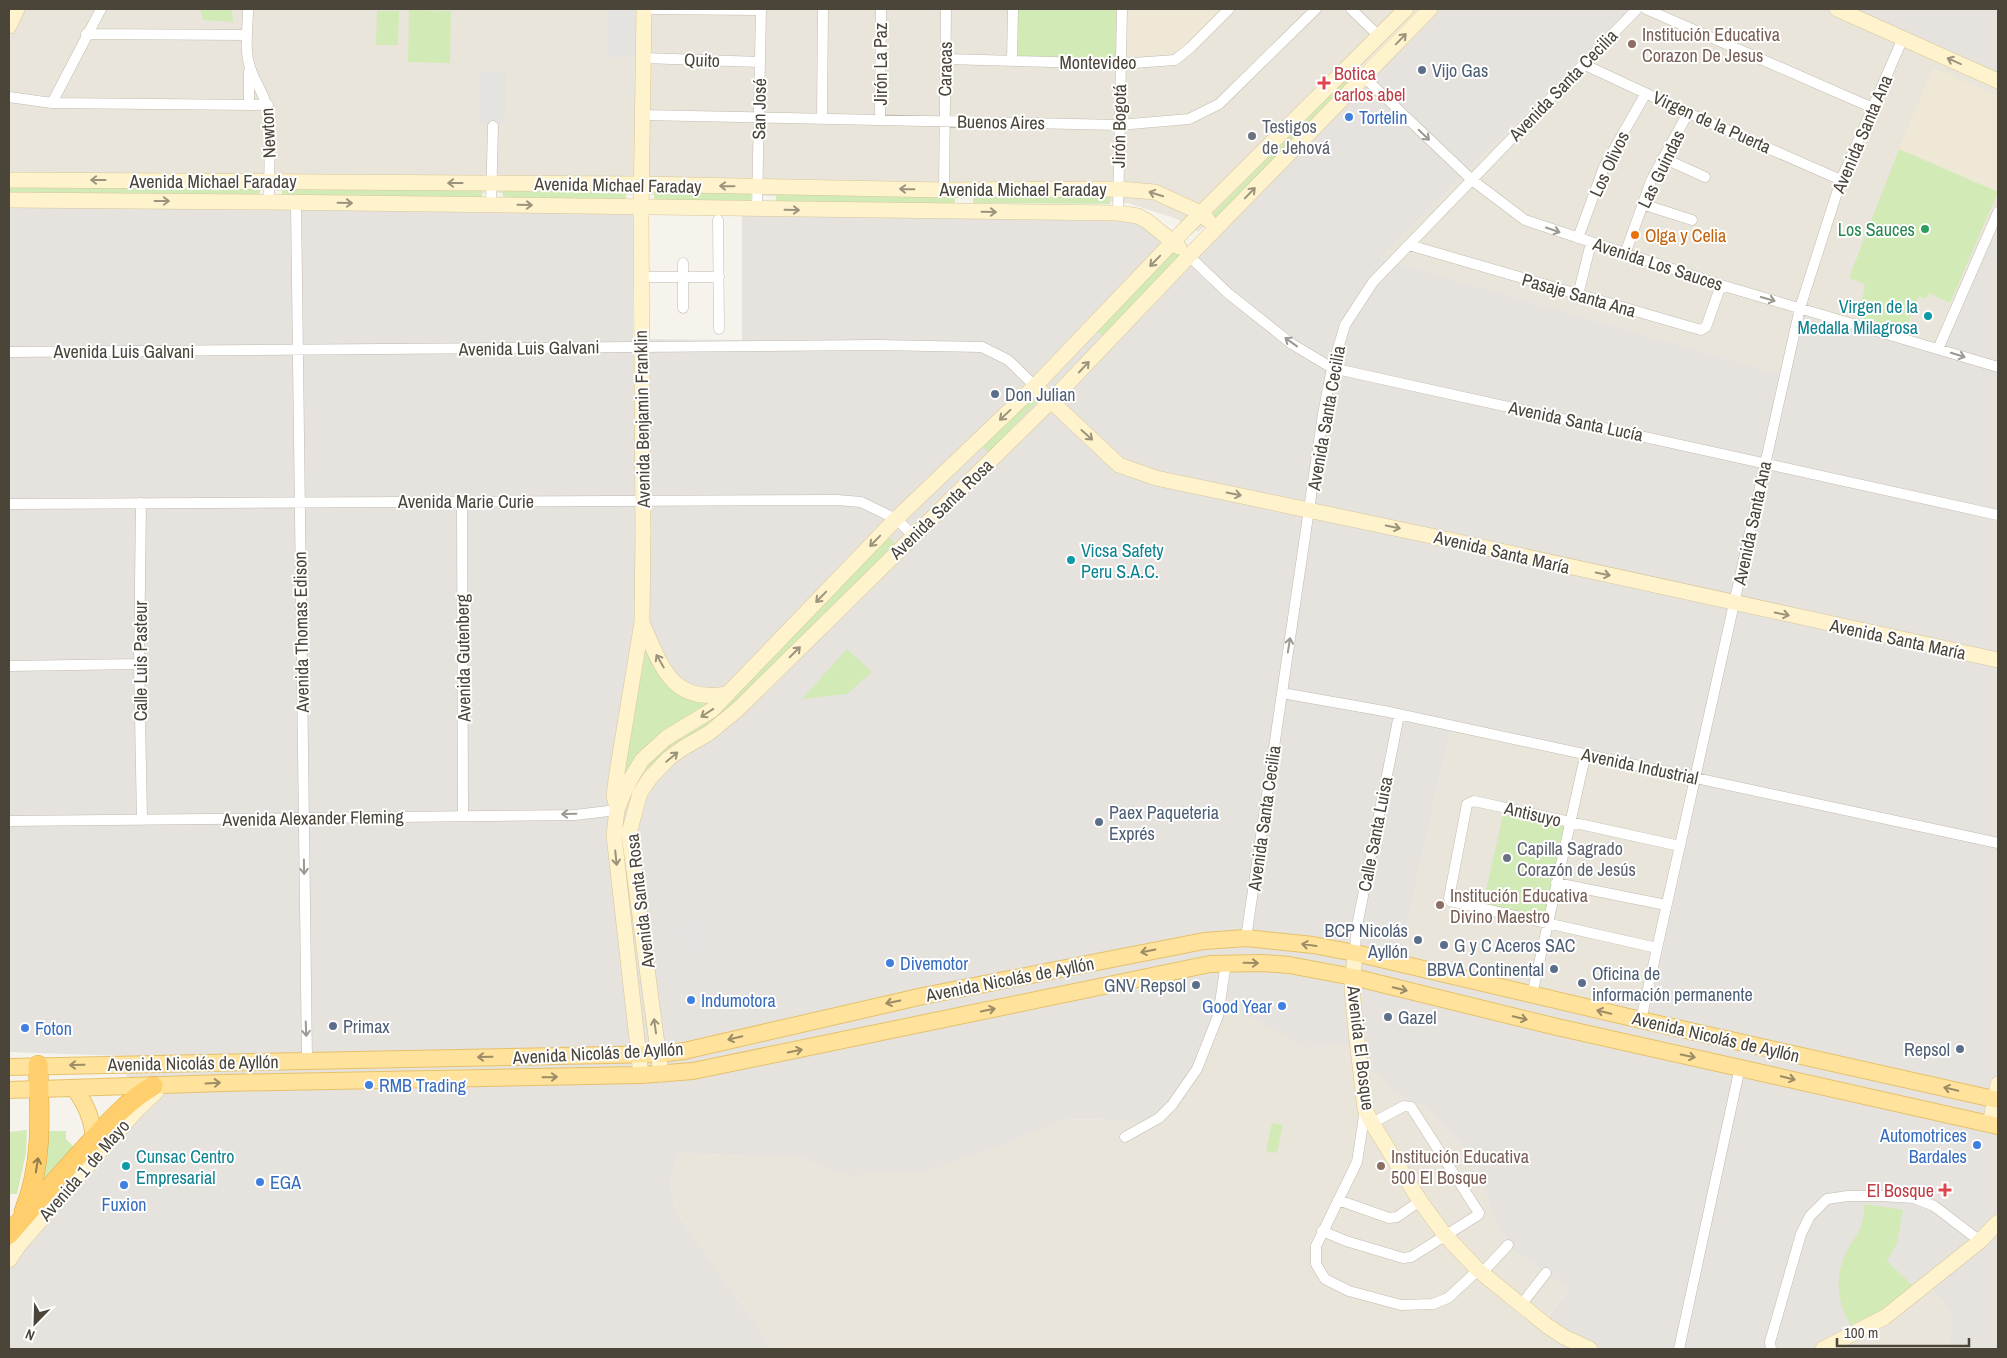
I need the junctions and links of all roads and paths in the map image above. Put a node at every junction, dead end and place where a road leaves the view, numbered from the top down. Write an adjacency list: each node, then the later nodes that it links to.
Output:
1 (17, 9): 20 (street)
2 (101, 9): 21 (street)
3 (248, 9): 22 (street, Newton)
4 (644, 9): 5 (street); 25 (street, Avenida Benjamin Franklin)
5 (705, 9): 6 (street)
6 (760, 9): 28 (street, San José)
7 (823, 9): 43 (street)
8 (881, 9): 44 (street, Jirón La Paz)
9 (946, 9): 26 (street, Caracas)
10 (1013, 9): 27 (street)
11 (1122, 9): 29 (street, Jirón Bogotá)
12 (1229, 9): 29 (street, Montevideo)
13 (1316, 9): 46 (street, Buenos Aires)
14 (1351, 9): 23 (street)
15 (1406, 9): 23 (street, Avenida Santa Rosa)
16 (1430, 9): 32 (street, Avenida Santa Rosa, one-way to 16)
17 (1637, 9): 30 (street, Avenida Santa Cecilia)
18 (1646, 9): 39 (street)
19 (1837, 9): 24 (street)
20 (9, 26)
21 (86, 34): 22 (street); 36 (street)
22 (248, 35): 31 (street, Newton)
23 (1379, 36): 69 (street, Avenida Santa Rosa)
24 (1903, 38): 33 (street, one-way to 24); 39 (street, Avenida Santa Ana)
25 (644, 58): 28 (street, Quito); 41 (street, Avenida Benjamin Franklin)
26 (946, 59): 27 (street, Montevideo); 45 (street, Caracas)
27 (1012, 61): 29 (street, Montevideo)
28 (760, 62): 42 (street, San José)
29 (1120, 64): 46 (street, Jirón Bogotá)
30 (1583, 64): 34 (street, Virgen de la Puerta); 51 (street, Avenida Santa Cecilia)
31 (250, 67): 37 (street); 38 (street, Newton)
32 (1364, 77): 51 (street, Avenida Los Sauces, one-way to 51); 73 (street, Avenida Santa Rosa, one-way to 32)
33 (1998, 81)
34 (1646, 93): 40 (street, Virgen de la Puerta); 74 (street, Los Olivos)
35 (9, 97): 36 (street)
36 (52, 103): 37 (street)
37 (249, 105): 38 (street)
38 (268, 105): 53 (street, Newton)
39 (1872, 108): 52 (street, Avenida Santa Ana)
40 (1688, 113): 48 (street, Las Guindas); 52 (street, Virgen de la Puerta)
41 (642, 115): 42 (street, Buenos Aires); 55 (street, Avenida Benjamin Franklin)
42 (759, 116): 43 (street, Buenos Aires); 56 (street, San José)
43 (822, 118): 44 (street, Buenos Aires)
44 (880, 119): 45 (street, Buenos Aires)
45 (945, 120): 46 (street, Buenos Aires); 58 (street, Caracas)
46 (1120, 124): 57 (street, Jirón Bogotá)
47 (493, 126): 54 (street)
48 (1664, 158): 49 (street); 63 (street, Las Guindas)
49 (1705, 177)
50 (9, 180): 53 (street, Avenida Michael Faraday, one-way to 50)
51 (1472, 180): 74 (street, Avenida Los Sauces, one-way to 74); 77 (street, Avenida Santa Cecilia)
52 (1841, 180): 87 (street, Avenida Santa Ana)
53 (269, 182): 54 (street, Avenida Michael Faraday, one-way to 53); 61 (street, Newton)
54 (492, 184): 55 (street, Avenida Michael Faraday); 64 (street)
55 (641, 184): 56 (street, Avenida Michael Faraday, one-way to 55); 65 (street, Avenida Benjamin Franklin)
56 (757, 187): 58 (street, Avenida Michael Faraday, one-way to 56); 66 (street, San José)
57 (1119, 189): 59 (street, Avenida Michael Faraday); 68 (street, Jirón Bogotá); 69 (street, Avenida Michael Faraday, one-way to 57)
58 (944, 190): 59 (street, Avenida Michael Faraday)
59 (966, 190): 67 (street)
60 (9, 200): 61 (street, Avenida Michael Faraday, one-way to 61)
61 (269, 202): 62 (street, Avenida Michael Faraday)
62 (296, 202): 64 (street, Avenida Michael Faraday, one-way to 64); 91 (street, Avenida Thomas Edison)
63 (1642, 204): 72 (street); 78 (street, Las Guindas)
64 (491, 205): 65 (street, Avenida Michael Faraday, one-way to 65)
65 (641, 206): 66 (street, Avenida Michael Faraday); 83 (street, Avenida Benjamin Franklin)
66 (757, 209): 67 (street, Avenida Michael Faraday, one-way to 67)
67 (965, 212): 68 (street, Avenida Michael Faraday, one-way to 68)
68 (1118, 213): 75 (street, Avenida Michael Faraday)
69 (1201, 213): 73 (street, Avenida Michael Faraday); 75 (street, Avenida Santa Rosa)
70 (1997, 218): 90 (street)
71 (718, 220): 82 (street)
72 (1692, 220)
73 (1216, 228): 79 (street, Avenida Santa Rosa)
74 (1578, 238): 76 (street, Avenida Los Sauces)
75 (1172, 242): 79 (street, Avenida Michael Faraday); 95 (street, Avenida Santa Rosa, one-way to 95)
76 (1591, 243): 78 (street, Avenida Los Sauces); 85 (street)
77 (1409, 245): 85 (street, Pasaje Santa Ana); 94 (street, Avenida Santa Cecilia)
78 (1625, 254): 84 (street, Avenida Los Sauces)
79 (1189, 256): 94 (street, Avenida Santa Lucía, one-way to 79); 96 (street, Avenida Santa Rosa, one-way to 79)
80 (683, 263): 81 (street)
81 (683, 277): 82 (street); 83 (street); 86 (street)
82 (719, 277): 88 (street)
83 (641, 278): 89 (street, Avenida Benjamin Franklin)
84 (1721, 286): 85 (street, Pasaje Santa Ana); 87 (street, Avenida Los Sauces, one-way to 87)
85 (1578, 295)
86 (683, 308)
87 (1800, 308): 90 (street, Avenida Los Sauces); 97 (street, Avenida Santa Ana)
88 (719, 329)
89 (641, 347): 91 (street, Avenida Luis Galvani); 95 (street, Avenida Luis Galvani); 98 (street, Avenida Benjamin Franklin)
90 (1938, 349): 93 (street, Avenida Los Sauces, one-way to 93)
91 (298, 350): 92 (street, Avenida Luis Galvani); 100 (street, Avenida Thomas Edison)
92 (9, 352)
93 (1998, 367)
94 (1332, 368): 97 (street, Avenida Santa Lucía); 103 (street, Avenida Santa Cecilia)
95 (1035, 386): 96 (street, Avenida Santa María); 105 (street, Avenida Santa Rosa, one-way to 105)
96 (1050, 402): 103 (street, Avenida Santa María, one-way to 103); 106 (street, Avenida Santa Rosa)
97 (1764, 464): 104 (street, Avenida Santa Lucía); 107 (street, Avenida Santa Ana)
98 (643, 500): 99 (street, Avenida Marie Curie); 105 (street, Avenida Marie Curie); 108 (street, Avenida Benjamin Franklin)
99 (462, 501): 100 (street, Avenida Marie Curie); 119 (street, Avenida Gutenberg)
100 (300, 502): 101 (street, Avenida Marie Curie); 120 (street, Avenida Thomas Edison)
101 (141, 503): 102 (street, Avenida Marie Curie); 110 (street, Calle Luis Pasteur)
102 (9, 504)
103 (1310, 510): 107 (street, Avenida Santa María, one-way to 107); 112 (street, Avenida Santa Cecilia, one-way to 103)
104 (1998, 515)
105 (896, 519): 106 (street, Avenida Marie Curie); 113 (street, Avenida Santa Rosa, one-way to 113)
106 (913, 535): 118 (street, Avenida Santa Rosa, one-way to 106)
107 (1735, 603): 109 (street, Avenida Santa María, one-way to 109); 116 (street, Avenida Santa Ana)
108 (642, 622): 113 (street, one-way to 108); 117 (street, Avenida Benjamin Franklin)
109 (1998, 660)
110 (139, 664): 111 (street); 121 (street, Calle Luis Pasteur)
111 (9, 666)
112 (1282, 693): 114 (street, Avenida Industrial); 129 (street, Avenida Santa Cecilia)
113 (728, 694): 117 (street, Avenida Santa Rosa, one-way to 117)
114 (1399, 715): 115 (street, Avenida Industrial); 131 (street, Calle Santa Luisa)
115 (1586, 755): 116 (street, Avenida Industrial); 123 (street)
116 (1695, 777): 124 (street, Avenida Industrial); 125 (street, Avenida Santa Ana)
117 (617, 810): 118 (street); 119 (street, Avenida Alexander Fleming, one-way to 119); 137 (street, Avenida Santa Rosa, one-way to 137)
118 (634, 815): 136 (street, Avenida Santa Rosa, one-way to 118)
119 (463, 816): 120 (street, Avenida Alexander Fleming)
120 (303, 818): 121 (street, Avenida Alexander Fleming); 138 (street, Avenida Thomas Edison, one-way to 138)
121 (142, 820): 122 (street, Avenida Alexander Fleming)
122 (9, 821)
123 (1570, 823): 125 (street, Antisuyo); 126 (street); 128 (street, Antisuyo)
124 (1998, 843)
125 (1680, 846): 127 (street, Avenida Santa Ana)
126 (1556, 883): 127 (street); 128 (street)
127 (1666, 905): 130 (street, Avenida Santa Ana)
128 (1548, 923): 130 (street); 134 (street)
129 (1246, 938): 131 (main road, Avenida Nicolás de Ayllón, one-way to 129); 136 (main road, Avenida Nicolás de Ayllón, one-way to 136)
130 (1657, 948): 135 (street, Avenida Santa Ana)
131 (1354, 953): 133 (street, Avenida El Bosque); 134 (main road, Avenida Nicolás de Ayllón)
132 (1226, 963): 133 (main road, Avenida Nicolás de Ayllón, one-way to 133); 142 (main road, Avenida Nicolás de Ayllón, one-way to 132); 153 (street)
133 (1353, 977): 141 (main road, Avenida Nicolás de Ayllón, one-way to 141); 149 (street, Avenida El Bosque)
134 (1532, 995): 135 (main road, Avenida Nicolás de Ayllón, one-way to 134)
135 (1641, 1020): 148 (main road, Avenida Nicolás de Ayllón, one-way to 135)
136 (659, 1054): 137 (main road, Avenida Nicolás de Ayllón); 142 (street, Avenida Santa Rosa)
137 (638, 1055): 138 (main road, Avenida Nicolás de Ayllón, one-way to 138); 143 (street, Avenida Santa Rosa)
138 (307, 1061): 139 (main road, Avenida Nicolás de Ayllón, one-way to 139)
139 (38, 1065): 140 (main road, Avenida Nicolás de Ayllón); 146 (highway)
140 (9, 1067)
141 (1740, 1067): 151 (main road, Avenida Nicolás de Ayllón, one-way to 151); 168 (street)
142 (661, 1074): 143 (main road, Avenida Nicolás de Ayllón)
143 (641, 1075): 144 (main road, Avenida Nicolás de Ayllón, one-way to 143)
144 (158, 1086): 145 (main road, Avenida Nicolás de Ayllón); 152 (highway); 154 (street, Avenida 1 de Mayo)
145 (74, 1088): 146 (main road, Avenida Nicolás de Ayllón); 152 (main road)
146 (39, 1089): 147 (main road, Avenida Nicolás de Ayllón); 158 (highway, one-way to 146)
147 (9, 1090)
148 (1997, 1094): 151 (street)
149 (1365, 1109): 150 (street, Avenida El Bosque); 155 (street)
150 (1372, 1122): 156 (street, Avenida El Bosque); 160 (street)
151 (1994, 1125)
152 (95, 1137): 154 (main road); 158 (highway)
153 (1125, 1137)
154 (95, 1157): 163 (street, Avenida 1 de Mayo)
155 (1338, 1200): 156 (street); 159 (street)
156 (1420, 1202): 160 (street, Avenida El Bosque)
157 (1998, 1222): 161 (street)
158 (12, 1231)
159 (1322, 1231): 160 (street); 164 (street)
160 (1445, 1235): 164 (street, Avenida El Bosque)
161 (1980, 1242): 169 (street); 170 (street)
162 (1508, 1245): 164 (street)
163 (9, 1260)
164 (1480, 1271): 166 (street, Avenida El Bosque)
165 (1546, 1274): 166 (street)
166 (1521, 1305): 167 (street, Avenida El Bosque)
167 (1590, 1349)
168 (1679, 1349)
169 (1771, 1349)
170 (1823, 1349)

